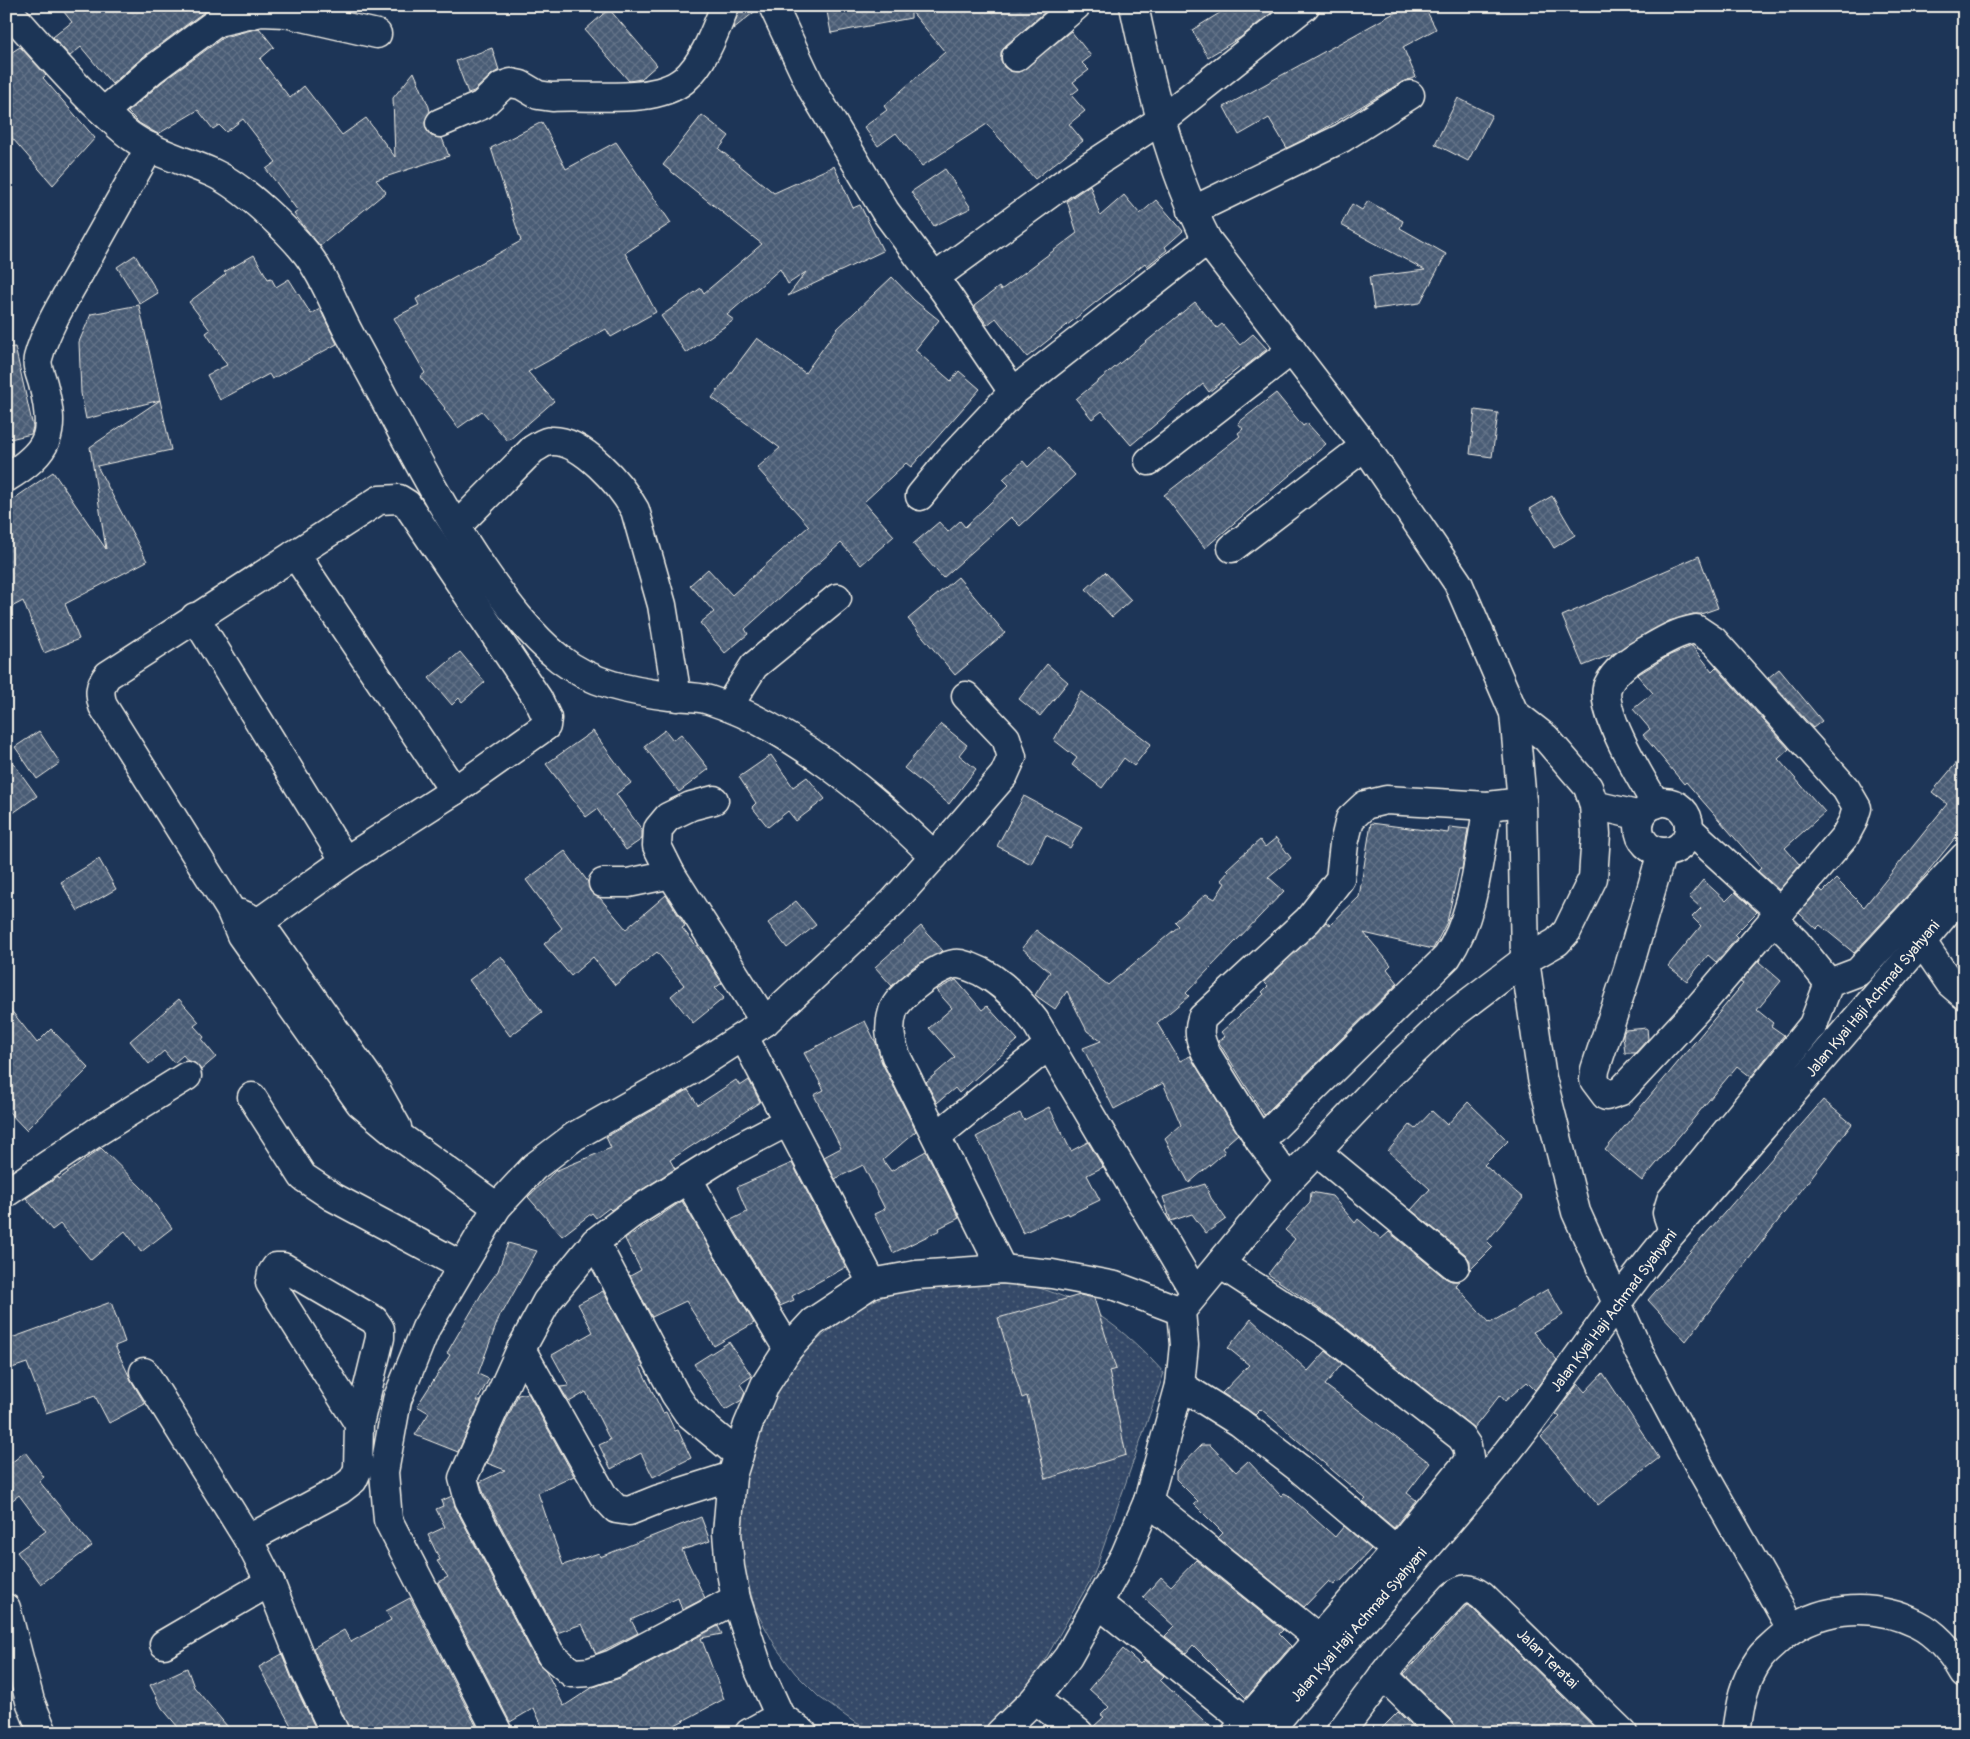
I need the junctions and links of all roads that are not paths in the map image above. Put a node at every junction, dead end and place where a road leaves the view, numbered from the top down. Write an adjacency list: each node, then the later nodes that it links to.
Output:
1 (725, 6): 12 (street)
2 (772, 6): 16 (street)
3 (1076, 6): 8 (street)
4 (1134, 6): 11 (street)
5 (1305, 6): 11 (street)
6 (6, 8): 10 (street)
7 (377, 34): 10 (street)
8 (1016, 57)
9 (1410, 95): 14 (street)
10 (104, 112): 13 (street)
11 (1161, 120): 14 (street); 16 (street)
12 (440, 123)
13 (150, 148): 21 (street); 23 (street)
14 (1192, 211): 15 (street)
15 (1207, 240): 17 (street); 18 (street)
16 (934, 278): 18 (street)
17 (1292, 350): 19 (street); 20 (street)
18 (1013, 392): 22 (street)
19 (1365, 446): 24 (street); 31 (street)
20 (1149, 461)
21 (6, 478)
22 (920, 496)
23 (456, 528): 28 (street); 28 (street)
24 (1232, 548)
25 (295, 554): 27 (street); 32 (street); 32 (street)
26 (837, 598): 30 (street)
27 (195, 617): 42 (street); 47 (street)
28 (677, 696): 30 (street)
29 (966, 696): 40 (street)
30 (728, 707): 40 (street)
31 (1514, 713): 34 (street); 36 (street)
32 (454, 791): 42 (street)
33 (714, 800): 43 (street)
34 (1522, 802): 35 (street); 49 (street)
35 (1488, 806): 62 (street); 62 (street)
36 (1594, 806): 37 (street); 49 (street)
37 (1648, 810): 38 (street); 39 (street); 46 (street)
38 (1689, 829): 39 (street); 46 (street)
39 (1662, 852): 46 (street)
40 (934, 856): 55 (street)
41 (1964, 857): 50 (street)
42 (345, 861): 47 (street)
43 (671, 874): 44 (street); 55 (street)
44 (603, 883)
45 (1964, 891): 48 (street, Jalan Kyai Haji Achmad Syahyani)
46 (1776, 915): 52 (street)
47 (250, 928): 67 (street)
48 (1922, 942): 51 (street); 53 (street, Jalan Kyai Haji Achmad Syahyani)
49 (1525, 960): 63 (street); 76 (street)
50 (1858, 972): 52 (street); 53 (street)
51 (1959, 982)
52 (1829, 983): 54 (street)
53 (1885, 984): 56 (street, Jalan Kyai Haji Achmad Syahyani)
54 (1813, 1026): 56 (street); 68 (street)
55 (755, 1030): 60 (street); 67 (street)
56 (1842, 1036): 68 (street, Jalan Kyai Haji Achmad Syahyani)
57 (1049, 1045): 61 (street); 61 (street); 75 (street)
58 (187, 1076): 66 (street)
59 (252, 1097): 71 (street)
60 (787, 1122): 64 (street); 74 (street)
61 (937, 1136): 73 (street)
62 (1260, 1141): 65 (street)
63 (1317, 1152): 65 (street); 72 (street)
64 (688, 1178): 69 (street); 78 (street)
65 (1289, 1180): 70 (street)
66 (6, 1193)
67 (497, 1207): 71 (street)
68 (1674, 1231): 76 (street, Jalan Kyai Haji Achmad Syahyani)
69 (595, 1242): 77 (street); 84 (street)
70 (1220, 1264): 75 (street); 87 (street)
71 (462, 1266): 82 (street)
72 (1455, 1266)
73 (1002, 1269): 74 (street); 75 (street)
74 (872, 1283): 78 (street)
75 (1188, 1302): 80 (street)
76 (1618, 1302): 92 (street); 99 (street, Jalan Kyai Haji Achmad Syahyani)
77 (521, 1349): 84 (street); 89 (street)
78 (788, 1349): 84 (street)
79 (144, 1372): 86 (street)
80 (1180, 1385): 85 (street); 87 (street)
81 (369, 1387): 82 (street); 83 (street); 83 (street)
82 (397, 1400): 102 (street)
83 (359, 1424): 86 (street)
84 (735, 1465): 89 (street)
85 (1148, 1501): 90 (street); 93 (street)
86 (248, 1539): 88 (street)
87 (1396, 1550): 93 (street)
88 (270, 1582): 94 (street); 101 (street)
89 (736, 1600): 98 (street)
90 (1099, 1604): 97 (street); 99 (street)
91 (6, 1608): 100 (street)
92 (1791, 1628): 95 (street); 110 (street)
93 (1318, 1638): 99 (street)
94 (164, 1644)
95 (1964, 1673)
96 (1383, 1675): 107 (street); 108 (street); 109 (street, Jalan Teratai)
97 (1036, 1699): 105 (street); 106 (street)
98 (780, 1716): 103 (street); 104 (street)
99 (1250, 1729)
100 (43, 1733)
101 (335, 1733)
102 (498, 1733)
103 (749, 1733)
104 (803, 1733)
105 (1000, 1733)
106 (1079, 1733)
107 (1340, 1733)
108 (1442, 1733)
109 (1624, 1733)
110 (1736, 1733)

